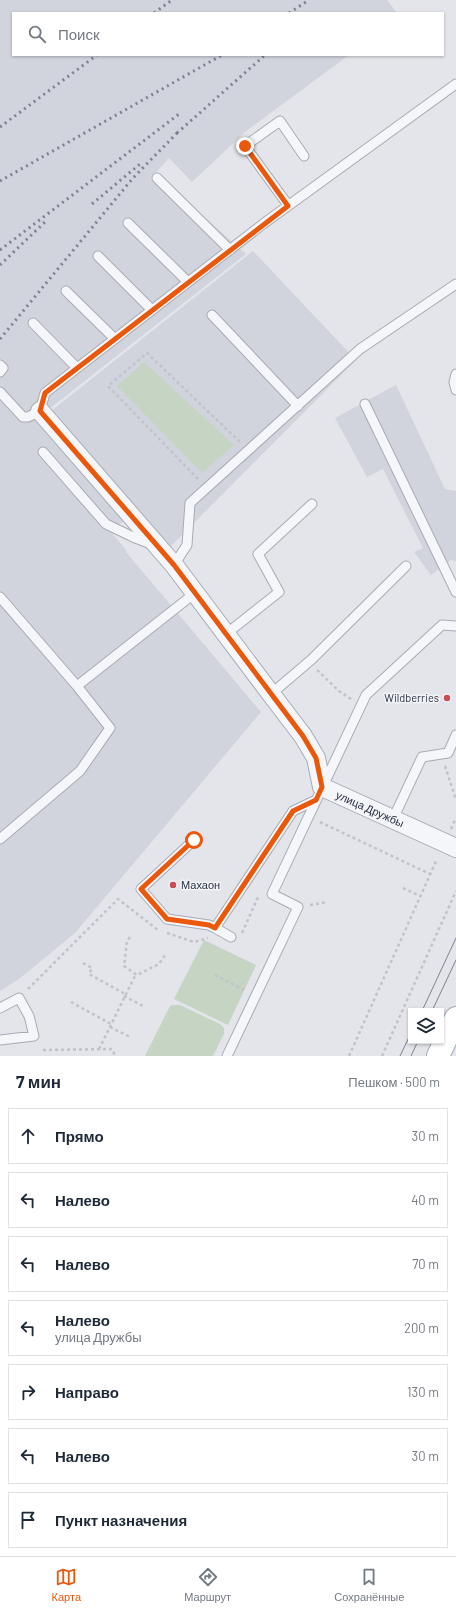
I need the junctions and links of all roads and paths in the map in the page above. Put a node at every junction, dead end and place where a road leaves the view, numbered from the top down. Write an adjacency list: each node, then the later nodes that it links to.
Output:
1 (456, 84): 4 (lane)
2 (304, 156): 4 (lane)
3 (157, 178): 6 (lane)
4 (288, 206): 6 (lane)
5 (128, 223): 8 (lane)
6 (230, 250): 8 (lane)
7 (98, 256): 11 (lane)
8 (188, 282): 11 (lane)
9 (456, 284): 22 (lane)
10 (66, 291): 14 (lane)
11 (152, 310): 14 (lane)
12 (212, 315): 22 (lane)
13 (33, 323): 16 (lane)
14 (115, 339): 16 (lane)
15 (0, 365): 17 (lane)
16 (77, 368): 23 (lane)
17 (0, 372)
18 (456, 374): 19 (lane)
19 (456, 390)
20 (0, 392): 23 (lane)
21 (365, 404): 31 (lane)
22 (298, 406): 24 (lane)
23 (40, 411): 28 (street, улица Дружбы)
24 (249, 450): 26 (lane); 26 (path)
25 (43, 452): 28 (lane)
26 (207, 488): 29 (lane)
27 (312, 504): 35 (lane)
28 (158, 546): 29 (street, улица Дружбы)
29 (174, 565): 32 (street, улица Дружбы)
30 (406, 566): 36 (lane)
31 (456, 592)
32 (195, 593): 35 (street, улица Дружбы); 37 (lane)
33 (0, 597): 37 (lane)
34 (456, 626): 39 (lane)
35 (226, 634): 38 (street, улица Дружбы)
36 (309, 661): 38 (lane); 39 (path)
37 (77, 686): 47 (lane)
38 (271, 694): 42 (street, улица Дружбы)
39 (362, 706): 42 (lane)
40 (456, 735): 41 (lane)
41 (441, 754): 43 (path); 45 (lane)
42 (319, 794): 44 (lane); 45 (street, улица Дружбы); 56 (lane)
43 (456, 800)
44 (309, 816): 50 (path); 55 (lane)
45 (393, 819): 49 (street, улица Дружбы)
46 (456, 820): 49 (path)
47 (0, 839)
48 (194, 840): 56 (lane)
49 (450, 845): 50 (path)
50 (430, 874): 53 (path)
51 (403, 888): 53 (path)
52 (456, 891): 81 (path)
53 (420, 896): 80 (path)
54 (326, 902): 55 (path)
55 (298, 907): 67 (lane)
56 (215, 928): 61 (lane)
57 (159, 930): 68 (path)
58 (166, 933): 60 (path)
59 (130, 937): 64 (path)
60 (212, 937)
61 (231, 937)
62 (165, 956): 64 (path)
63 (83, 963): 66 (path)
64 (136, 974): 66 (path)
65 (215, 976): 67 (path)
66 (124, 995): 70 (path); 73 (path)
67 (256, 995): 79 (lane)
68 (19, 998): 71 (lane); 75 (lane)
69 (71, 1002): 73 (path)
70 (145, 1007)
71 (0, 1008)
72 (456, 1018): 82 (main road)
73 (110, 1026): 74 (path); 76 (path)
74 (130, 1037)
75 (0, 1040)
76 (99, 1049): 77 (path); 78 (path)
77 (43, 1050)
78 (115, 1056)
79 (227, 1056)
80 (349, 1056)
81 (382, 1056)
82 (438, 1056)

